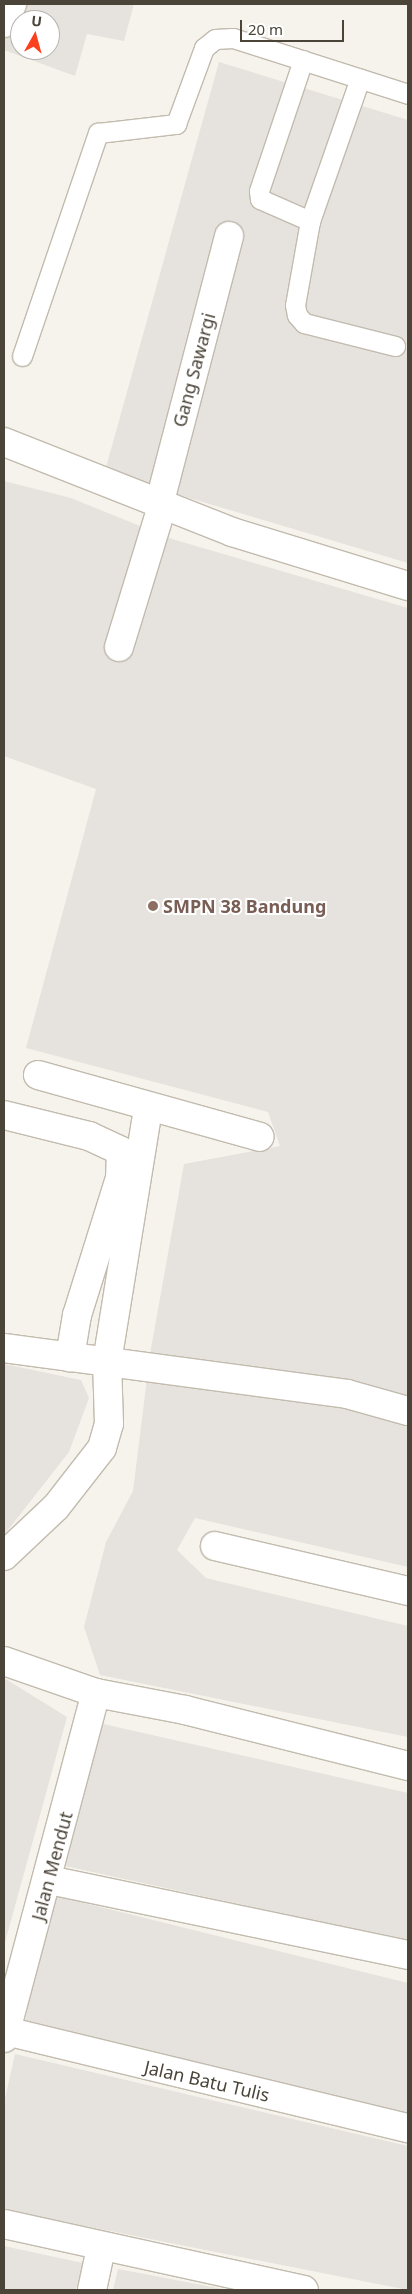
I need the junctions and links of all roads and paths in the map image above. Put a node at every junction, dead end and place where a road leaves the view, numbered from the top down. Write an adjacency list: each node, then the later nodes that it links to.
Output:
1 (12, 4): 2 (street)
2 (4, 23)
3 (303, 60): 4 (lane); 6 (lane); 9 (lane)
4 (360, 78): 5 (lane); 6 (lane)
5 (408, 94)
6 (310, 221): 8 (lane)
7 (228, 236): 11 (street, Gang Sawargi)
8 (395, 346)
9 (22, 356)
10 (4, 442): 11 (street)
11 (161, 505): 12 (street); 13 (street, Gang Sawargi)
12 (408, 586)
13 (119, 647)
14 (38, 1075): 15 (street)
15 (148, 1110): 17 (street); 20 (street)
16 (4, 1115): 19 (street)
17 (260, 1137)
18 (4, 1348): 19 (street)
19 (70, 1357): 20 (street)
20 (107, 1362): 21 (street); 23 (street)
21 (408, 1411)
22 (215, 1546): 24 (street)
23 (4, 1556)
24 (408, 1591)
25 (4, 1661): 26 (street)
26 (96, 1693): 27 (street); 28 (street, Jalan Mendut)
27 (408, 1766)
28 (49, 1880): 29 (street); 30 (street, Jalan Mendut)
29 (408, 1955)
30 (5, 2035): 31 (street, Jalan Batu Tulis)
31 (408, 2128)
32 (4, 2224): 33 (street)
33 (101, 2248): 34 (street); 35 (street)
34 (92, 2290)
35 (304, 2290)

